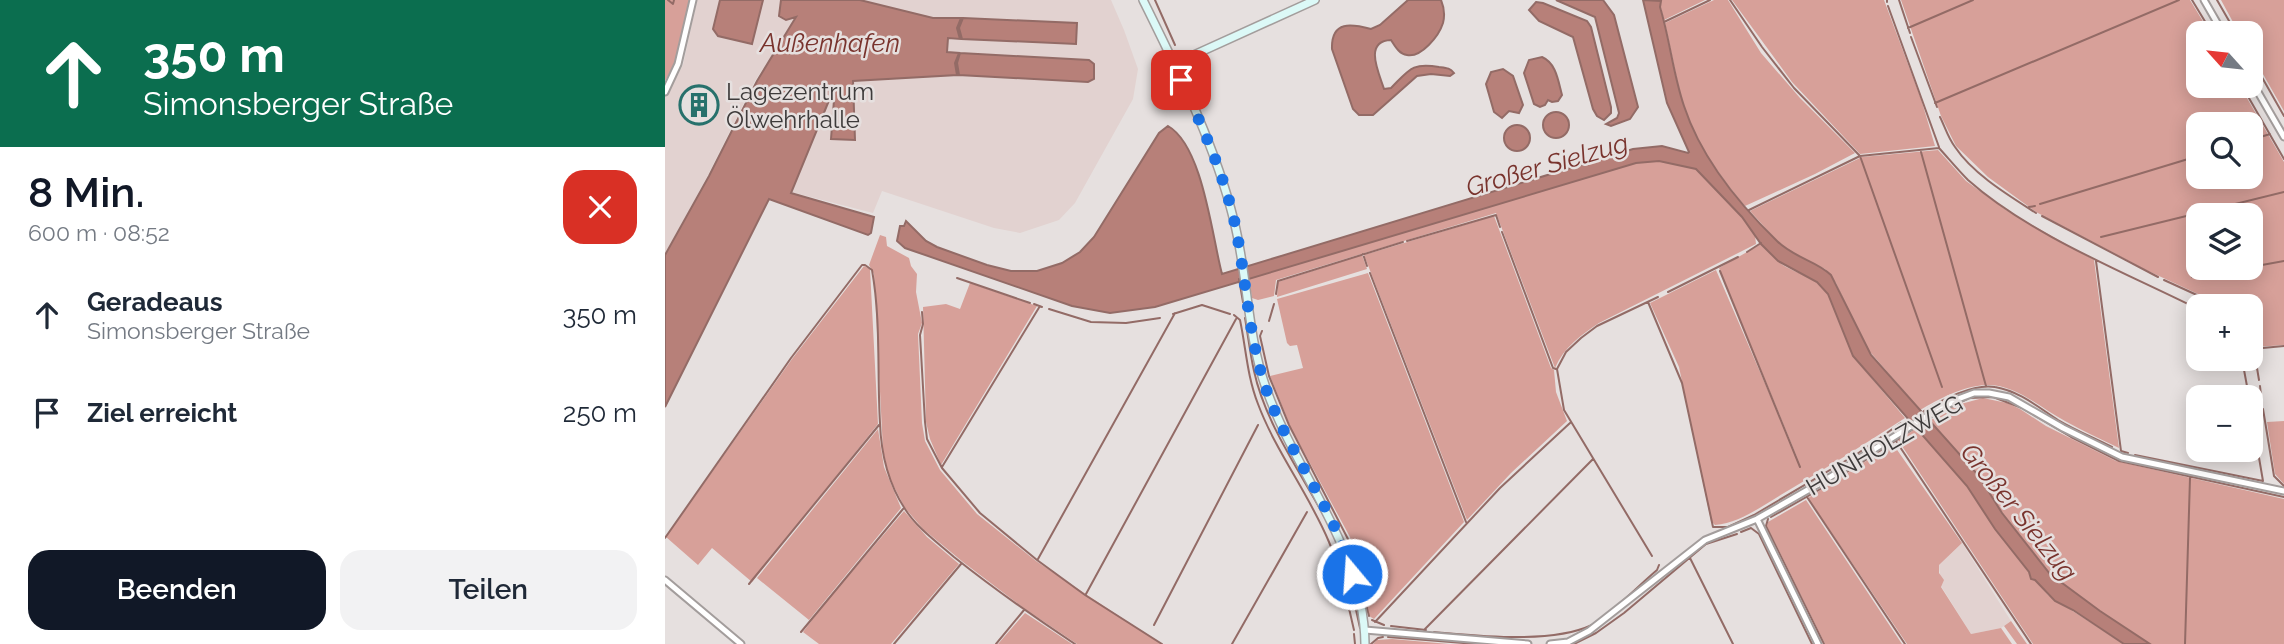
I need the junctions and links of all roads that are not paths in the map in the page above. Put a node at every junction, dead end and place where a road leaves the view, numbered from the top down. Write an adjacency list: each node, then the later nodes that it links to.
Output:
1 (693, 0): 7 (street)
2 (1143, 0): 6 (street)
3 (1315, 0): 6 (street)
4 (2204, 0): 5 (street)
5 (2216, 21)
6 (1174, 64): 13 (street)
7 (665, 92)
8 (2261, 98): 9 (street)
9 (2284, 137)
10 (2284, 491): 11 (street, HUNHOLZWEG)
11 (1757, 519): 17 (street, HUNHOLZWEG); 18 (street)
12 (665, 580): 14 (street)
13 (1365, 630): 15 (street); 16 (street)
14 (741, 644)
15 (1365, 644)
16 (1528, 644)
17 (1550, 644)
18 (1818, 644)

